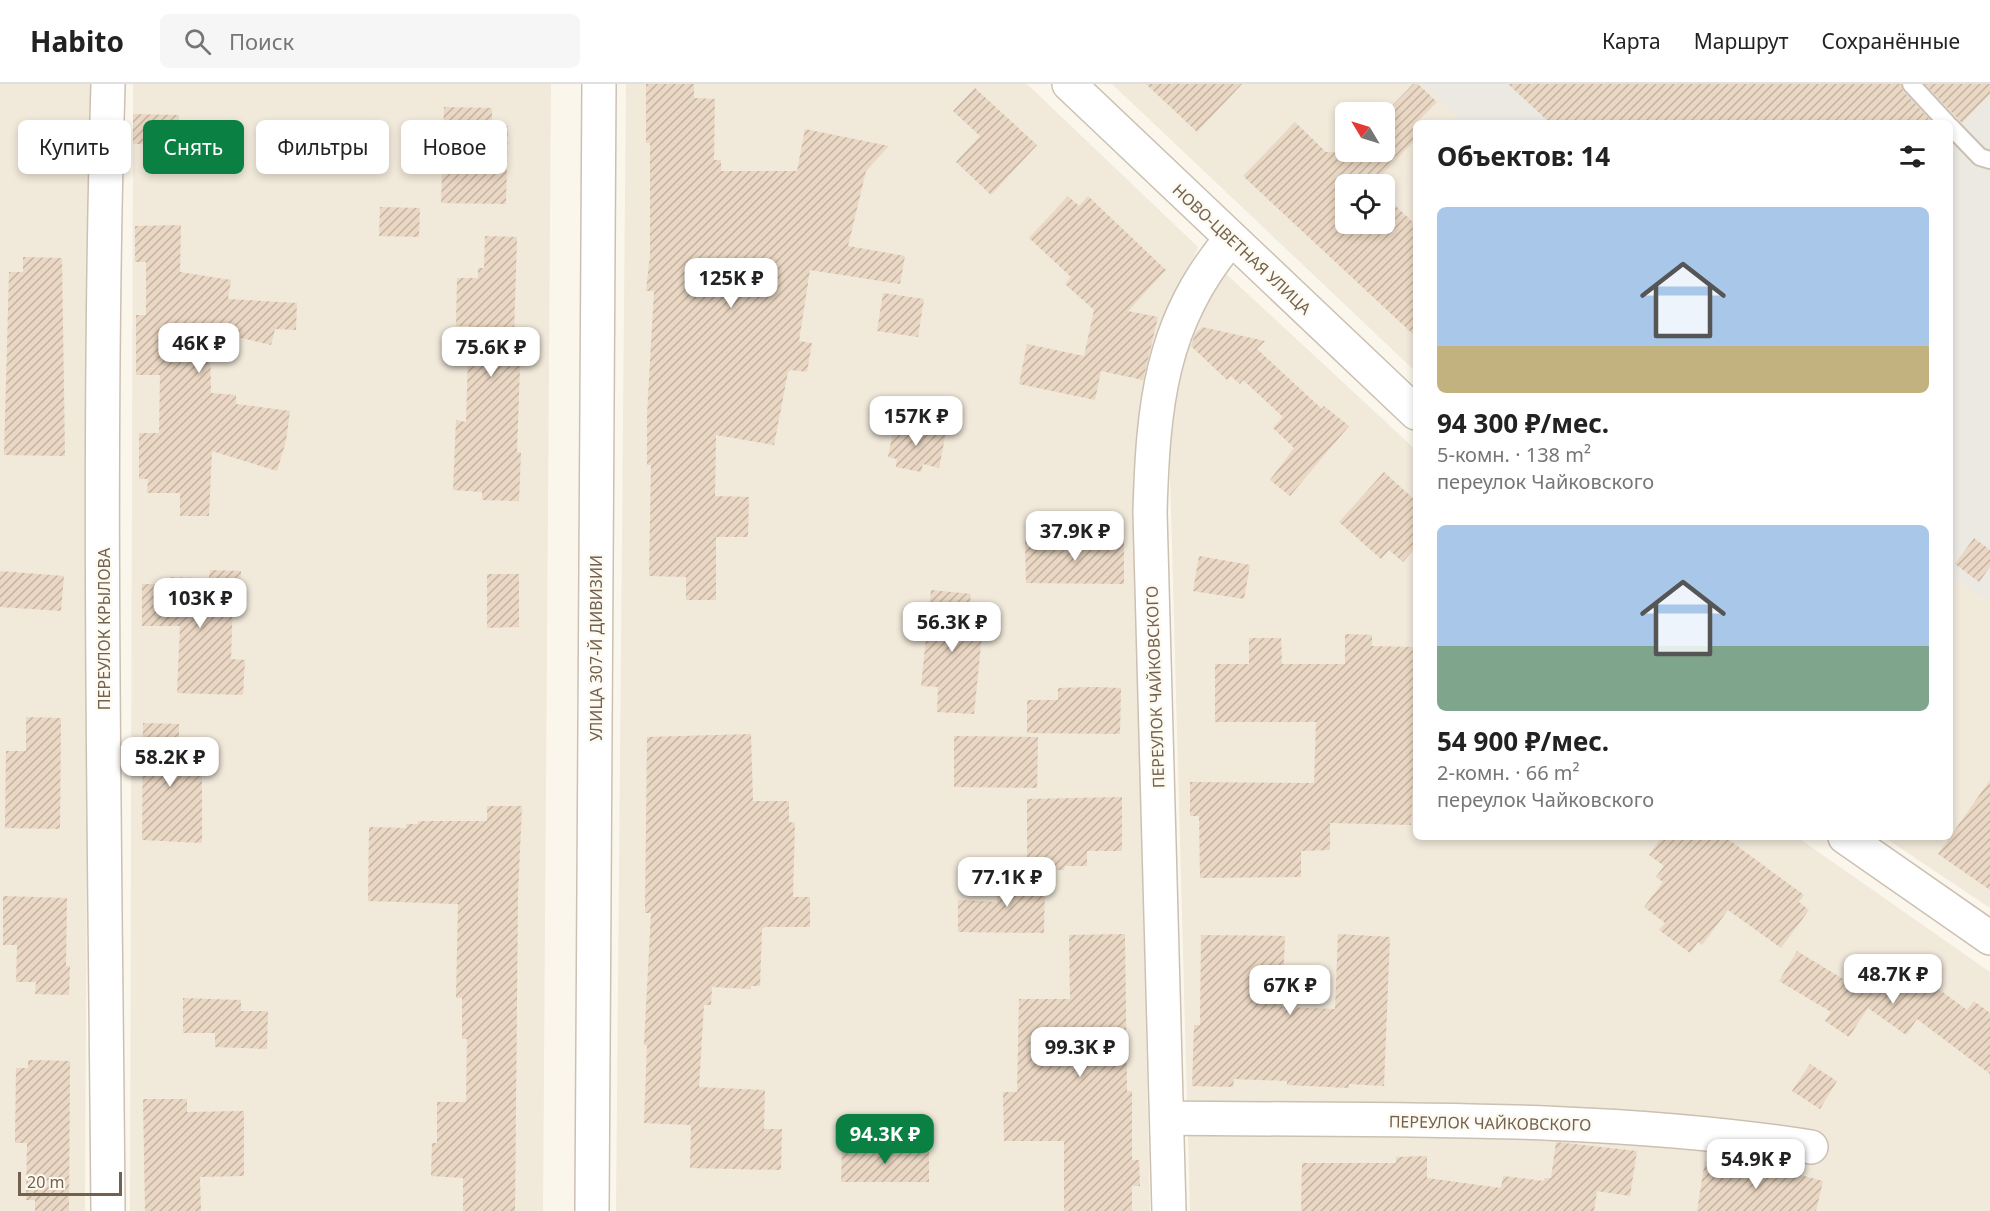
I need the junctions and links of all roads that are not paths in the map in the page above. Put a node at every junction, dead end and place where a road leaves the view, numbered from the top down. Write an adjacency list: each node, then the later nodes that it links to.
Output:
1 (108, 84): 14 (street, ПЕРЕУЛОК КРЫЛОВА)
2 (599, 84): 15 (street, УЛИЦА 307-Й ДИВИЗИИ)
3 (1069, 84): 8 (street, НОВО-ЦВЕТНАЯ УЛИЦА)
4 (1911, 84): 5 (lane)
5 (1945, 120)
6 (1953, 128): 7 (lane)
7 (1990, 160)
8 (1231, 239): 9 (street, НОВО-ЦВЕТНАЯ УЛИЦА); 12 (street, ПЕРЕУЛОК ЧАЙКОВСКОГО)
9 (1413, 410)
10 (1849, 840): 11 (street)
11 (1990, 938)
12 (1167, 1118): 13 (street, ПЕРЕУЛОК ЧАЙКОВСКОГО); 16 (street, ПЕРЕУЛОК ЧАЙКОВСКОГО)
13 (1811, 1147)
14 (108, 1211)
15 (592, 1211)
16 (1169, 1211)

